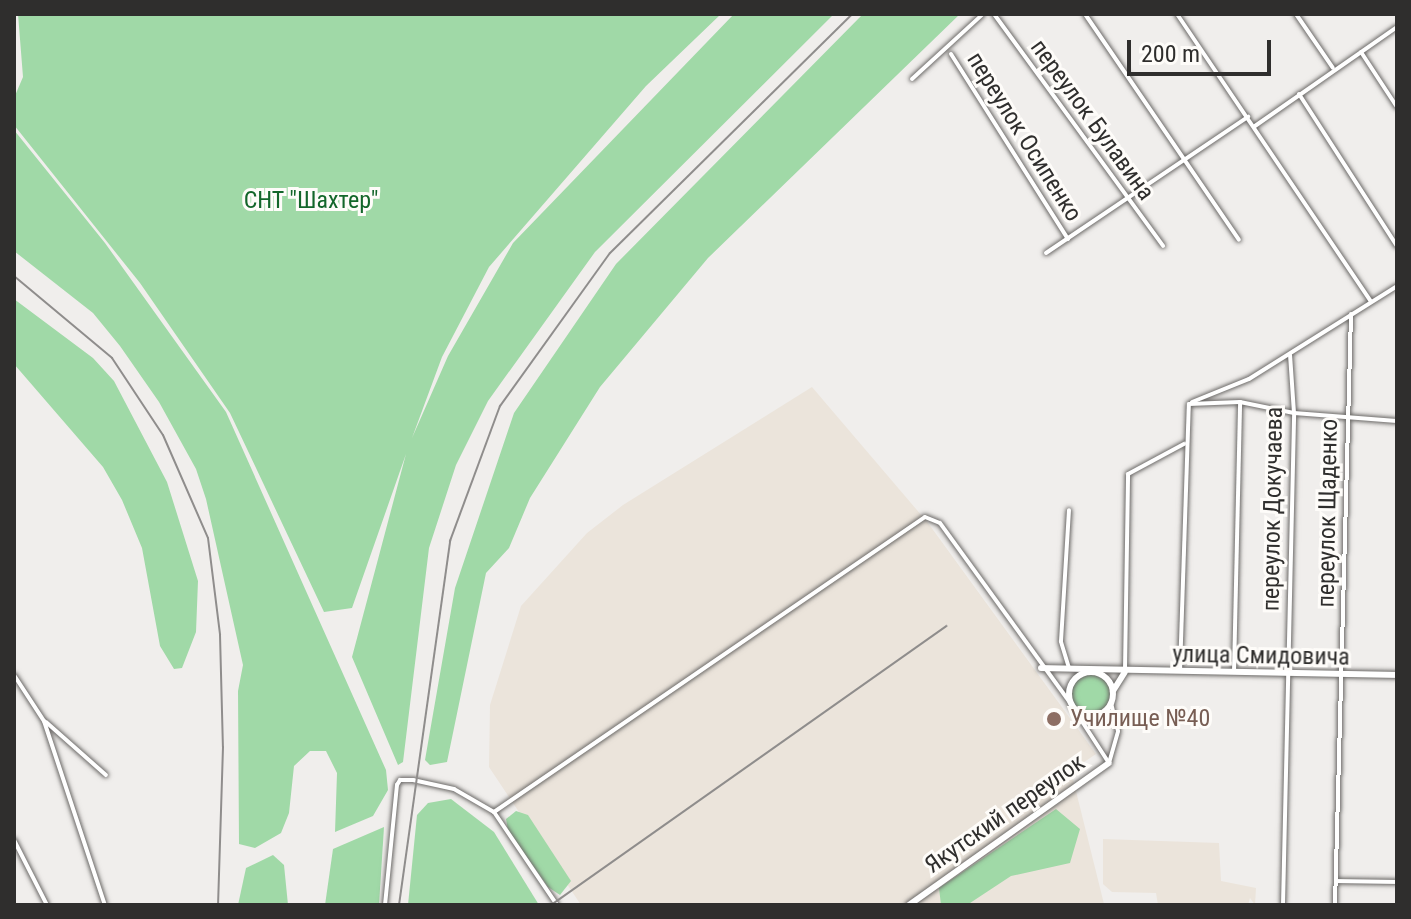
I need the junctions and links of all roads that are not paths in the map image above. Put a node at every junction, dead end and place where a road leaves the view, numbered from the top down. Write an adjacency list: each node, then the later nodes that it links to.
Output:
1 (983, 14): 10 (street)
2 (994, 14): 16 (street, переулок Булавина)
3 (1085, 14): 15 (street)
4 (1177, 14): 13 (street)
5 (1296, 14): 9 (street)
6 (1397, 27): 7 (street)
7 (1361, 52): 9 (street); 12 (street)
8 (951, 54): 17 (street, переулок Осипенко)
9 (1334, 69): 11 (street)
10 (912, 79)
11 (1299, 94): 14 (street); 20 (street)
12 (1397, 107)
13 (1248, 117): 14 (street); 15 (street)
14 (1255, 126): 23 (street)
15 (1186, 160): 16 (street); 18 (street)
16 (1128, 200): 17 (street); 19 (street, переулок Булавина)
17 (1068, 239): 21 (street)
18 (1239, 240)
19 (1163, 246)
20 (1397, 246)
21 (1046, 253)
22 (1397, 286): 23 (street)
23 (1371, 302): 24 (street)
24 (1351, 314): 25 (street); 29 (street, переулок Щаденко)
25 (1290, 355): 27 (street); 28 (street, переулок Докучаева)
26 (1240, 402): 27 (street); 28 (street); 38 (street)
27 (1187, 407): 31 (street)
28 (1294, 413): 29 (street); 39 (street, переулок Докучаева)
29 (1348, 418): 30 (street); 40 (street, переулок Щаденко)
30 (1397, 421)
31 (1185, 444): 36 (street); 37 (street)
32 (1069, 510): 34 (street)
33 (1041, 668): 34 (street, улица Смидовича); 45 (street); 49 (street)
34 (1070, 670): 35 (street, улица Смидовича)
35 (1089, 671): 36 (street, улица Смидовича); 43 (street); 45 (street)
36 (1125, 672): 37 (street, улица Смидовича); 43 (street)
37 (1180, 673): 38 (street, улица Смидовича)
38 (1234, 673): 39 (street, улица Смидовича)
39 (1287, 674): 40 (street, улица Смидовича); 58 (street, переулок Докучаева)
40 (1343, 674): 42 (street, улица Смидовича); 51 (street, переулок Щаденко)
41 (14, 675): 46 (street)
42 (1397, 675)
43 (1113, 691): 44 (street)
44 (1111, 702): 45 (street); 47 (street, Якутский переулок)
45 (1073, 707): 47 (street)
46 (44, 721): 48 (street); 54 (street)
47 (1109, 763): 57 (street, Якутский переулок)
48 (106, 775)
49 (494, 812): 55 (street); 56 (street)
50 (14, 840): 53 (street)
51 (1336, 881): 52 (street); 59 (street, переулок Щаденко)
52 (1397, 882)
53 (47, 905)
54 (105, 905)
55 (385, 905)
56 (557, 905)
57 (909, 905)
58 (1283, 905)
59 (1335, 905)

